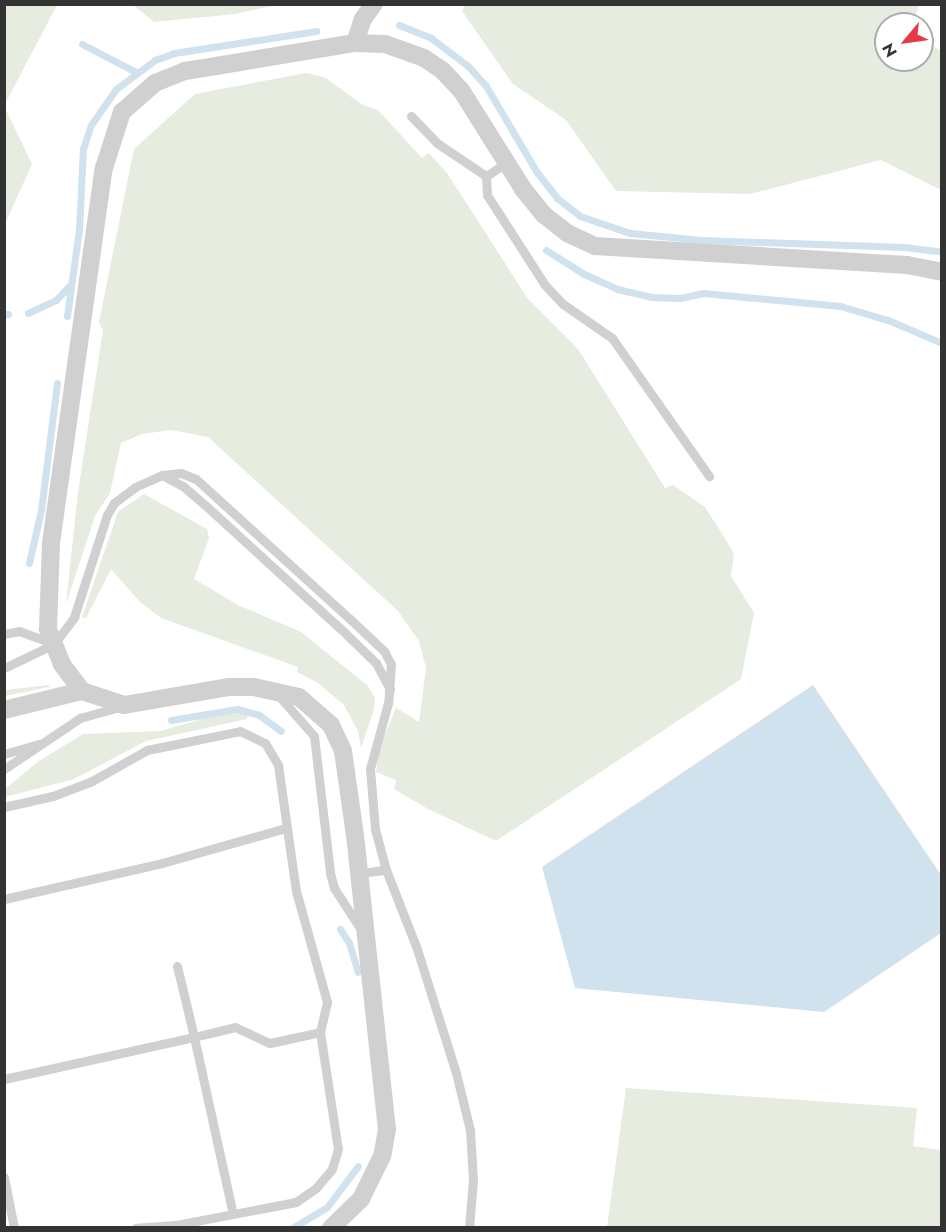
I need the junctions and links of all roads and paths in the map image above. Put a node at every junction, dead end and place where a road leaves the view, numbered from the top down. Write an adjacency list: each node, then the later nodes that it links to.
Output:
1 (374, 4): 2 (street)
2 (356, 43): 4 (street); 10 (street)
3 (411, 116): 5 (lane)
4 (507, 162): 5 (lane); 6 (street)
5 (486, 176): 8 (lane)
6 (942, 272)
7 (162, 476): 10 (lane); 13 (lane); 13 (lane)
8 (709, 476)
9 (4, 634): 10 (lane)
10 (54, 644): 11 (lane); 14 (street)
11 (4, 668)
12 (273, 690): 15 (street); 23 (street); 25 (lane)
13 (390, 690): 22 (lane)
14 (82, 691): 15 (street); 16 (street)
15 (124, 705): 17 (lane)
16 (4, 710)
17 (41, 744): 18 (lane); 19 (lane)
18 (4, 753)
19 (4, 769)
20 (4, 807): 21 (lane)
21 (286, 828): 24 (lane); 27 (lane)
22 (386, 870): 23 (lane); 35 (lane)
23 (360, 873): 25 (street)
24 (4, 899)
25 (368, 940): 34 (street)
26 (177, 966): 28 (lane)
27 (320, 1032): 28 (lane); 31 (lane)
28 (194, 1037): 29 (lane); 31 (lane)
29 (4, 1079)
30 (4, 1177): 32 (lane)
31 (233, 1214): 33 (lane)
32 (14, 1227)
33 (136, 1227)
34 (331, 1227)
35 (469, 1227)

